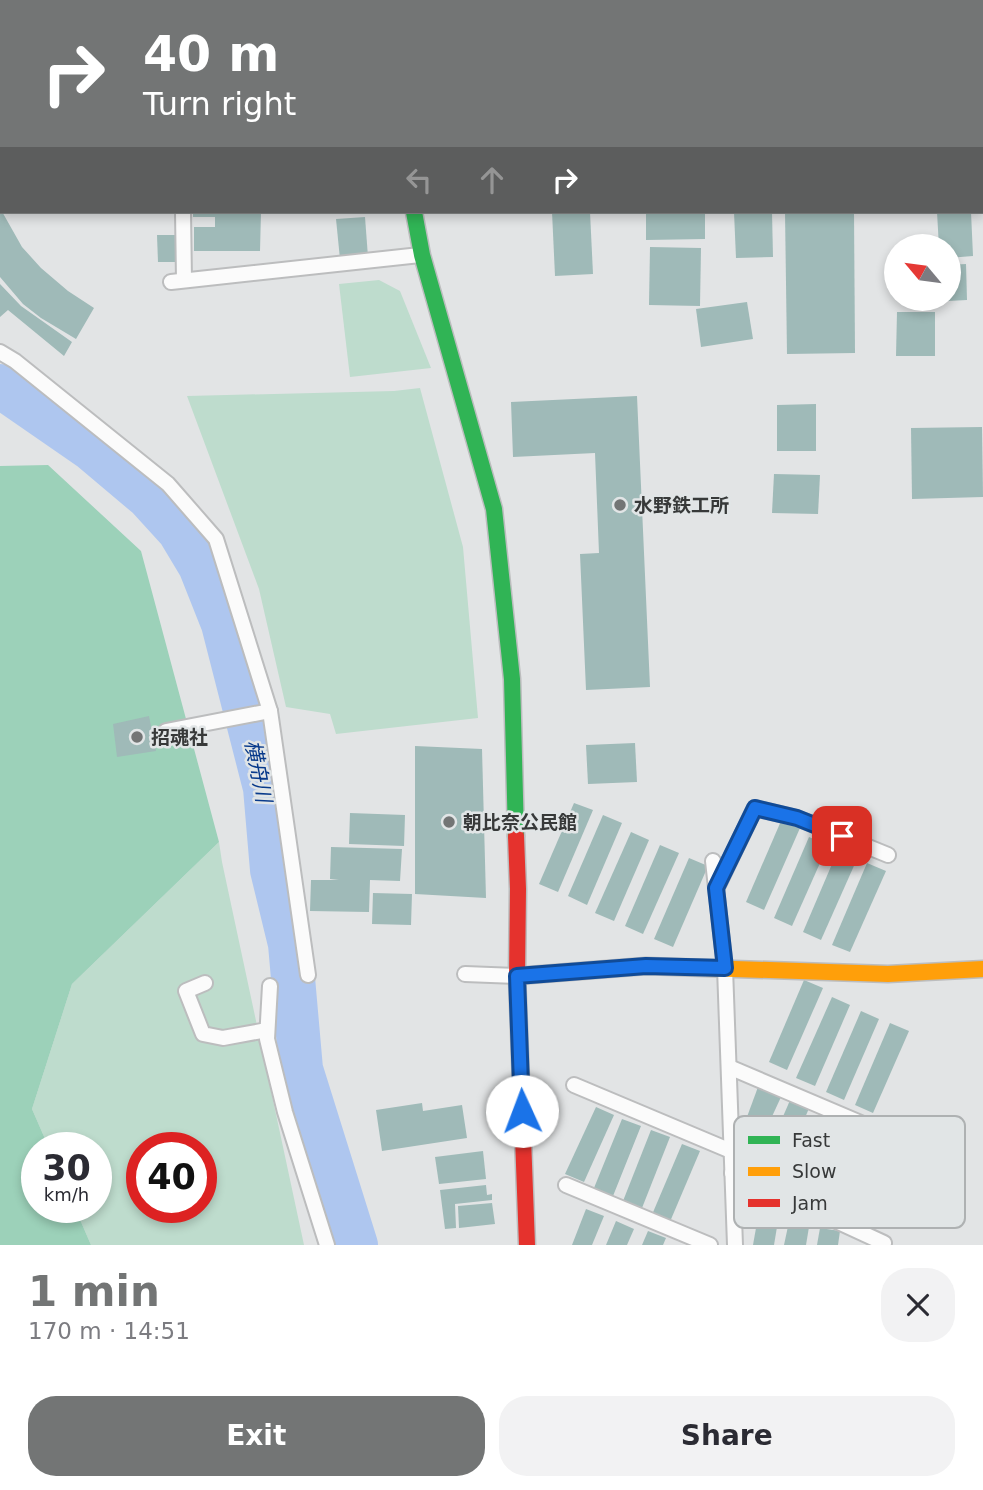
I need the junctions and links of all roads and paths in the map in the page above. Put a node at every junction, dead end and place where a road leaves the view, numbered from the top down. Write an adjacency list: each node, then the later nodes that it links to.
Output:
1 (183, 214): 3 (lane)
2 (414, 214): 3 (street)
3 (422, 255): 14 (street)
4 (0, 352): 5 (lane)
5 (270, 711): 6 (lane); 13 (lane)
6 (166, 732)
7 (888, 855): 9 (lane)
8 (713, 861): 9 (lane)
9 (716, 888): 10 (lane)
10 (725, 968): 11 (street); 14 (street); 18 (lane)
11 (983, 969)
12 (465, 974): 14 (lane)
13 (309, 975)
14 (517, 976): 28 (street)
15 (205, 983): 17 (lane)
16 (270, 986): 17 (lane)
17 (267, 1030): 27 (lane)
18 (729, 1067): 20 (lane); 21 (lane)
19 (574, 1085): 21 (lane)
20 (844, 1116)
21 (731, 1151): 22 (lane)
22 (732, 1173): 24 (lane)
23 (566, 1185): 29 (lane)
24 (734, 1221)
25 (851, 1228): 26 (lane)
26 (884, 1243)
27 (327, 1245)
28 (527, 1245)
29 (710, 1245)

